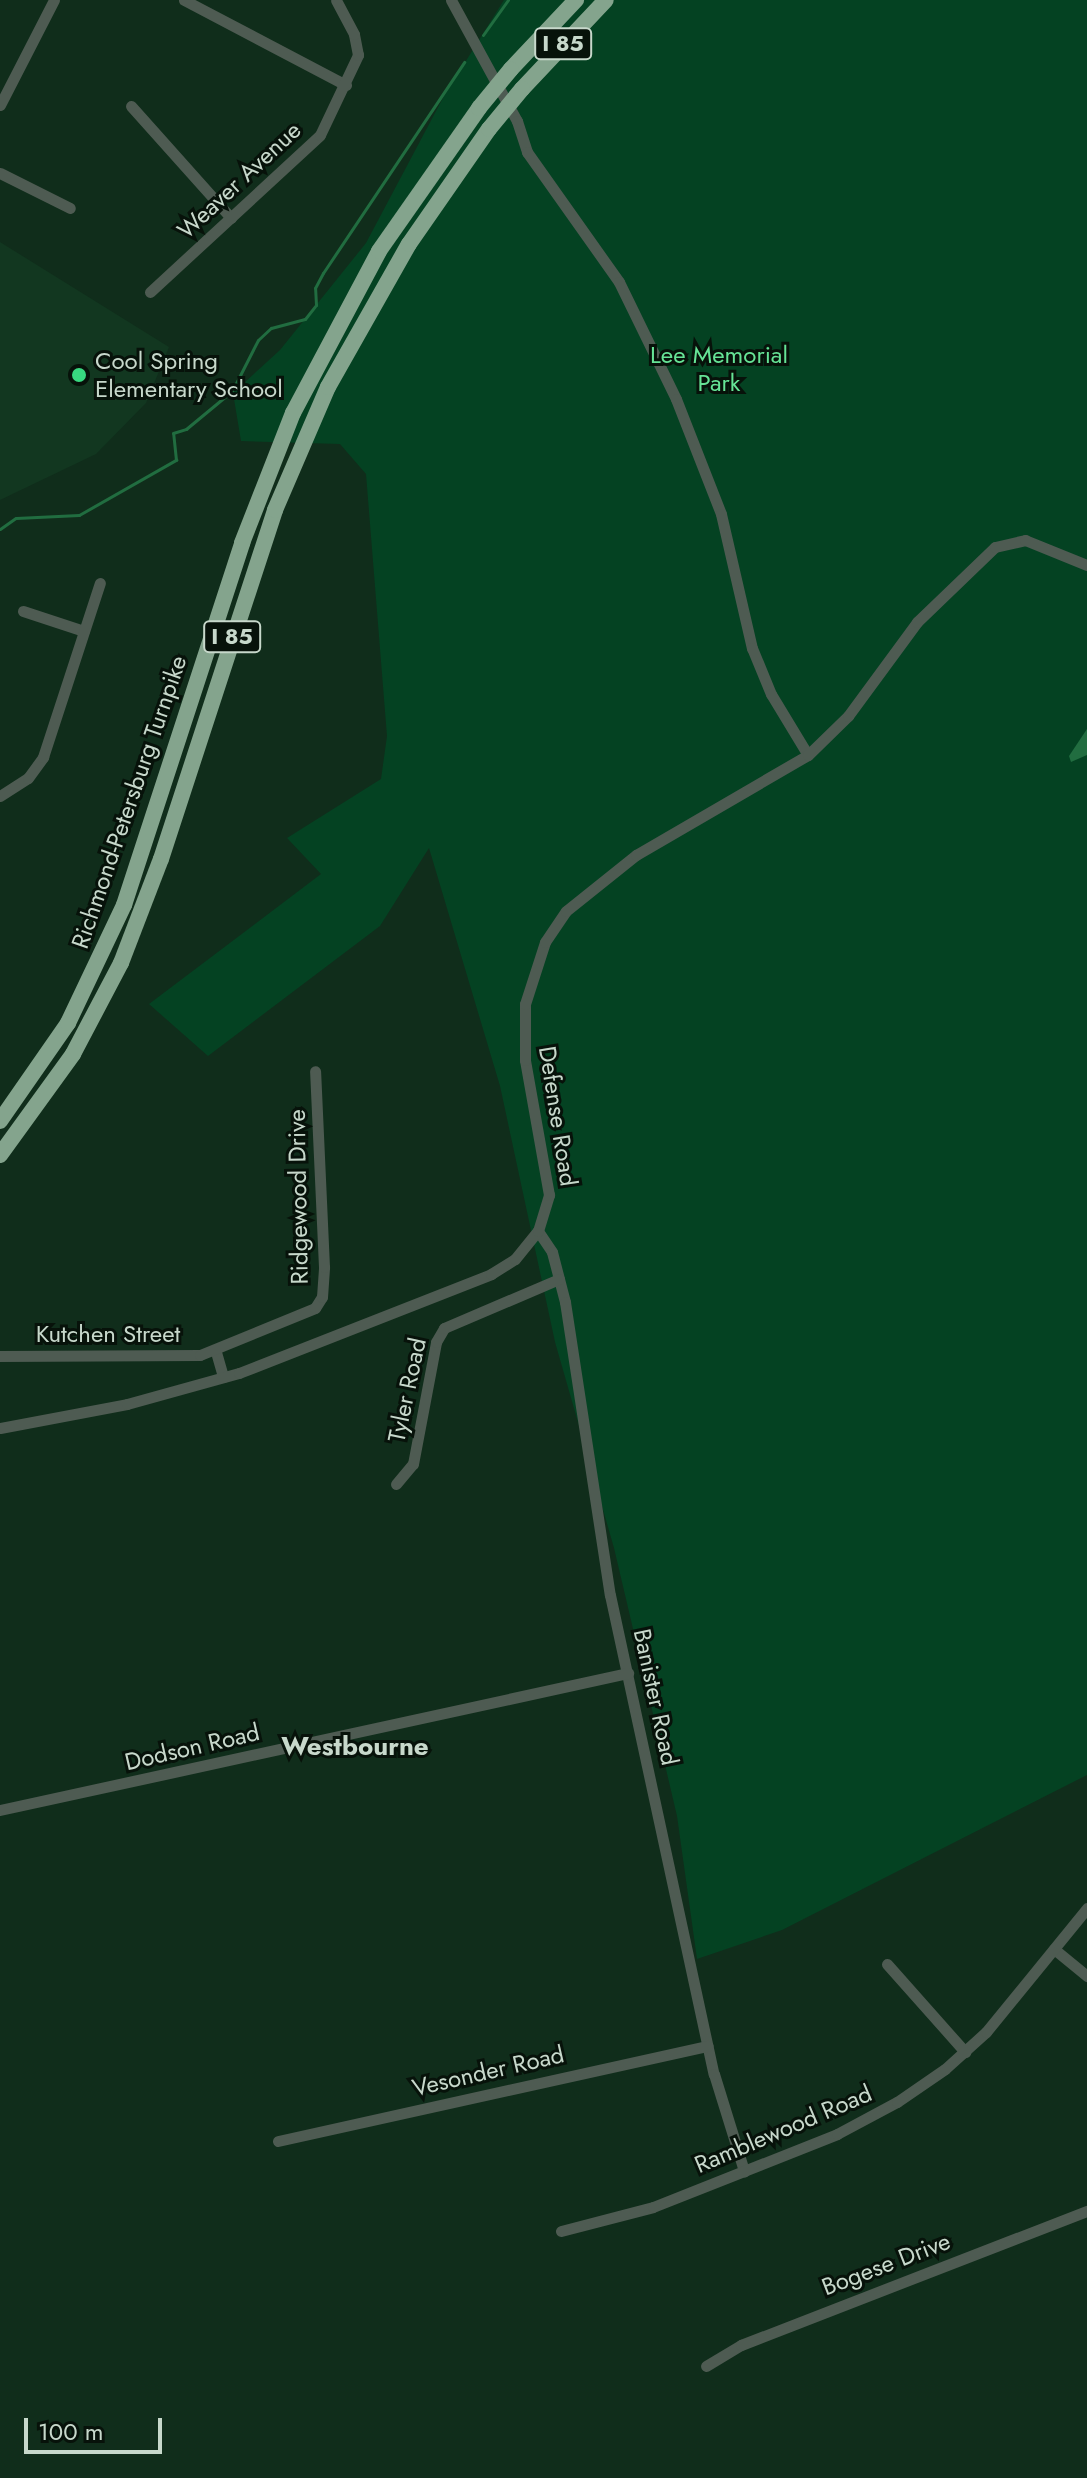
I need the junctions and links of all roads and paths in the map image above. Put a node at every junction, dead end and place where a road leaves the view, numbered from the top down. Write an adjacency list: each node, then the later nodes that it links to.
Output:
1 (54, 0): 8 (street)
2 (184, 0): 7 (street)
3 (336, 0): 7 (street, Weaver Avenue)
4 (451, 0): 18 (street)
5 (576, 0): 21 (highway, Richmond-Petersburg Turnpike / I 85, bridge)
6 (606, 0): 22 (highway, Richmond-Petersburg Turnpike / I 85, bridge)
7 (346, 85): 12 (street, Weaver Avenue)
8 (0, 105)
9 (131, 106): 12 (street)
10 (0, 173): 11 (street)
11 (70, 208)
12 (231, 218): 13 (street, Weaver Avenue)
13 (150, 292)
14 (1087, 565): 18 (street, Defense Road)
15 (100, 583): 17 (street)
16 (23, 611): 17 (street)
17 (84, 631): 19 (street)
18 (808, 755): 23 (street, Defense Road)
19 (0, 796)
20 (315, 1071): 25 (street, Ridgewood Drive)
21 (0, 1121)
22 (0, 1155)
23 (538, 1231): 24 (street, Banister Road); 27 (street, Defense Road)
24 (559, 1279): 29 (street, Tyler Road); 30 (street, Banister Road)
25 (216, 1352): 26 (street, Kutchen Street); 27 (street)
26 (0, 1356)
27 (223, 1377): 28 (street, Defense Road)
28 (0, 1428)
29 (396, 1484)
30 (628, 1673): 31 (street, Dodson Road); 36 (street, Banister Road)
31 (0, 1810)
32 (1087, 1908): 33 (street, Ramblewood Road)
33 (1054, 1949): 35 (street); 37 (street, Ramblewood Road)
34 (887, 1964): 37 (street)
35 (1087, 1976)
36 (708, 2046): 38 (street, Vesonder Road); 39 (street, Banister Road)
37 (965, 2052): 39 (street, Ramblewood Road)
38 (278, 2141)
39 (744, 2171): 41 (street, Ramblewood Road)
40 (1087, 2211): 42 (street, Bogese Drive)
41 (561, 2231)
42 (706, 2366)

